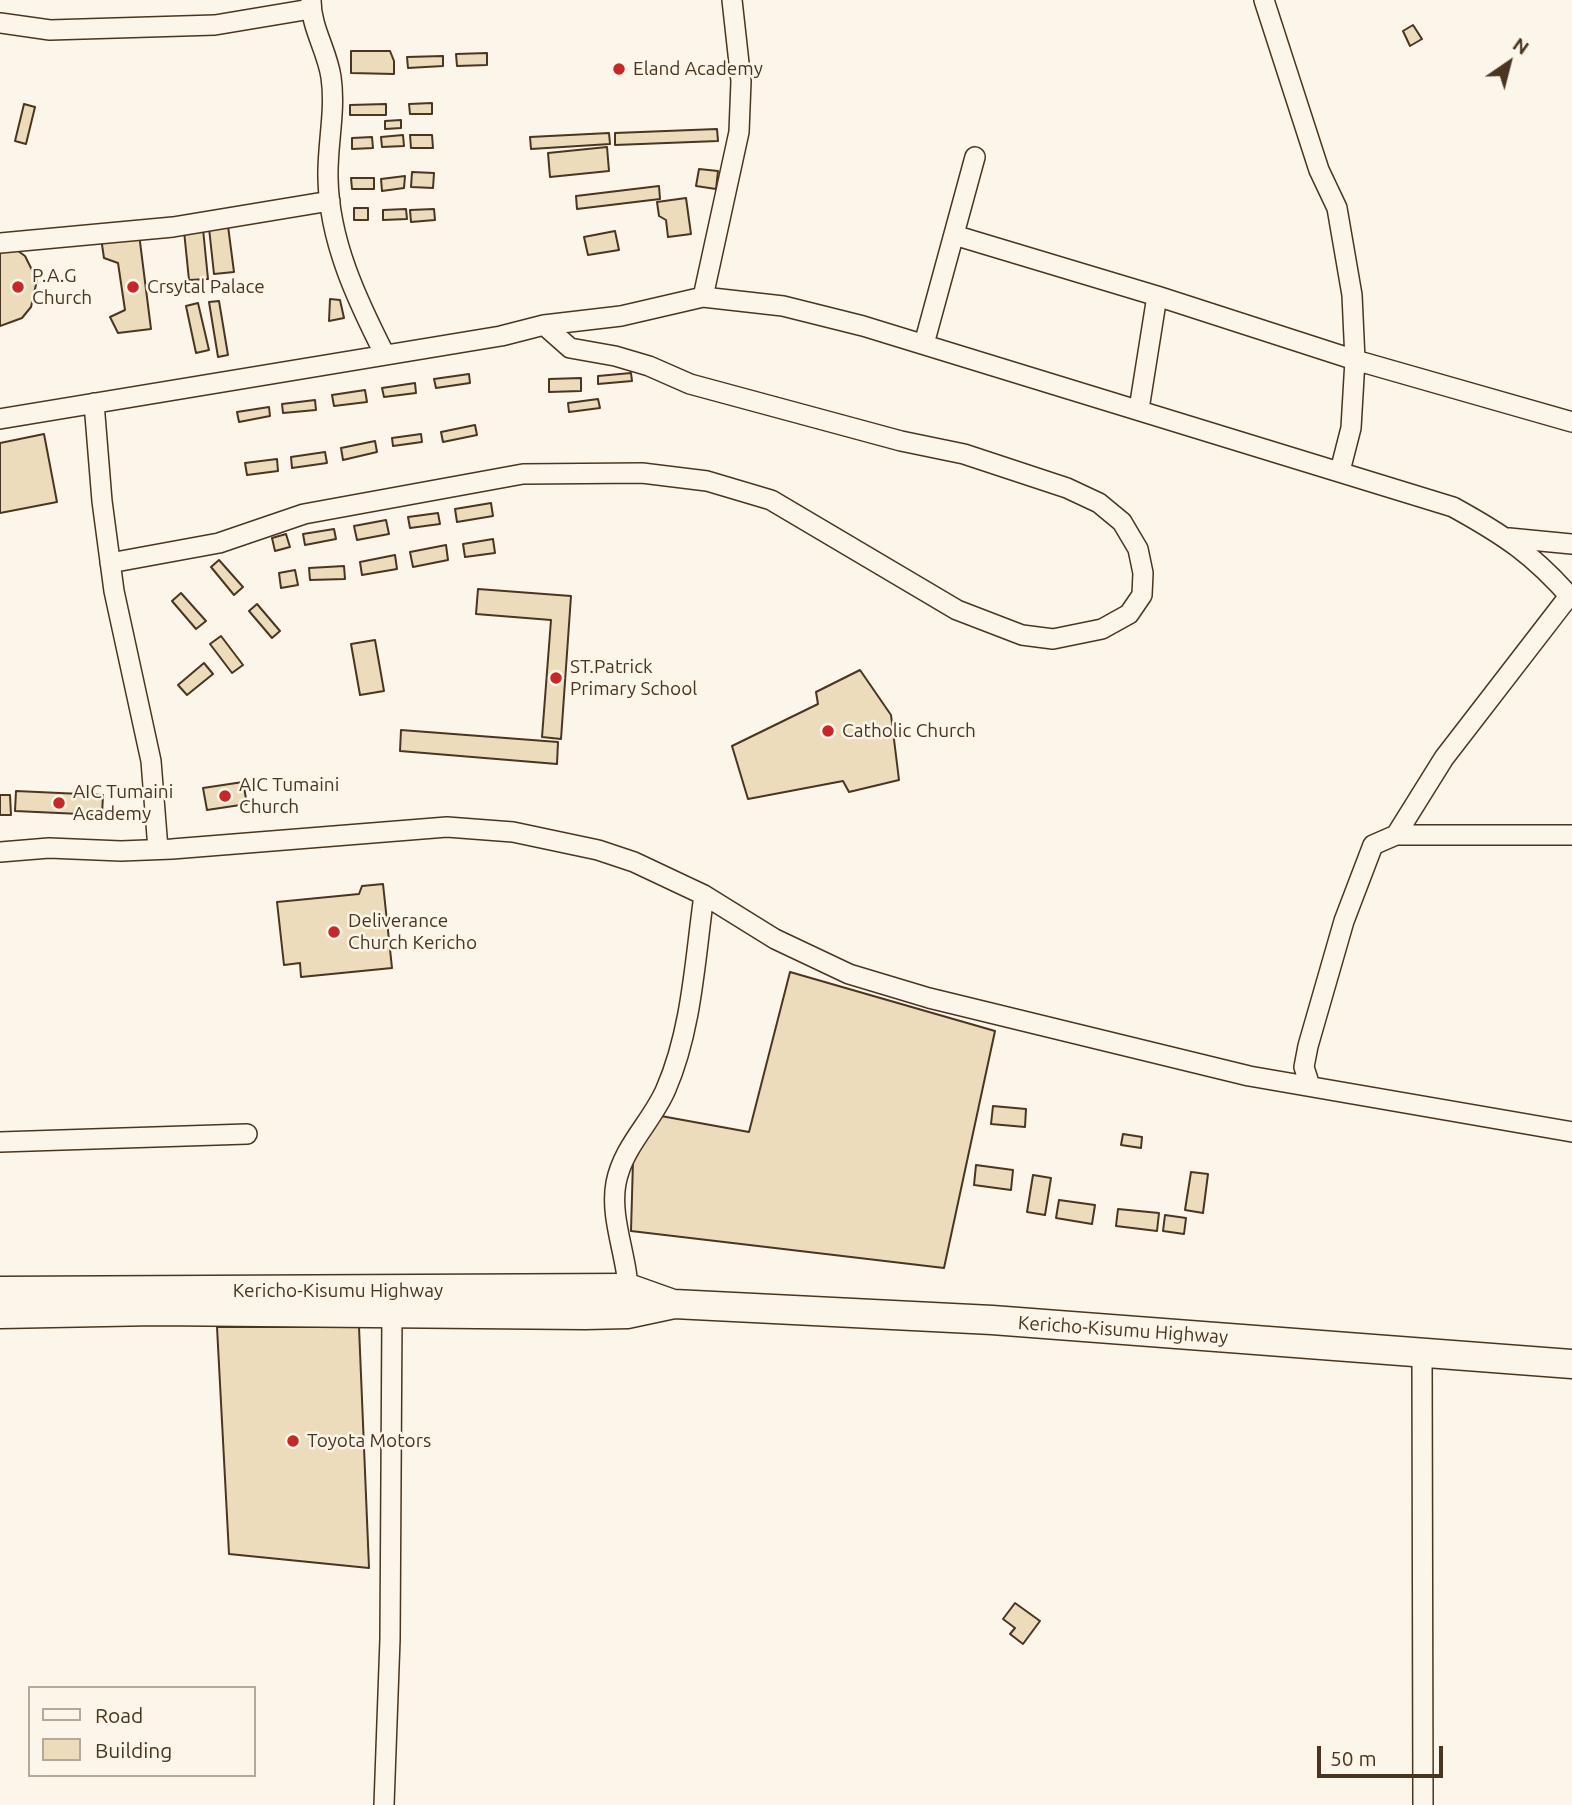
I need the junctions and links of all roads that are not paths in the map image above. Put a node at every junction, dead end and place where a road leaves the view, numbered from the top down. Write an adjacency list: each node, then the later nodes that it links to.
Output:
1 (732, 0): 10 (street)
2 (1265, 0): 14 (street)
3 (311, 4): 4 (street); 6 (street)
4 (0, 23)
5 (975, 157): 7 (street)
6 (330, 201): 8 (street); 13 (street)
7 (954, 234): 9 (street); 12 (street)
8 (0, 243)
9 (1157, 296): 14 (street); 16 (street)
10 (702, 297): 11 (street); 12 (street)
11 (544, 325): 13 (street); 22 (street)
12 (924, 344): 16 (street)
13 (385, 355): 15 (street)
14 (1355, 360): 18 (street); 19 (street)
15 (94, 403): 17 (street); 22 (street)
16 (1139, 409): 19 (street)
17 (0, 419)
18 (1572, 422)
19 (1340, 471): 20 (street)
20 (1509, 538): 21 (street); 23 (street)
21 (1572, 544)
22 (110, 563): 26 (street)
23 (1571, 597): 24 (street)
24 (1396, 835): 25 (street); 29 (street)
25 (1572, 835)
26 (158, 849): 27 (street); 28 (street)
27 (0, 852)
28 (704, 895): 29 (street); 34 (street)
29 (1310, 1086): 30 (street)
30 (1572, 1132)
31 (247, 1134): 32 (street)
32 (0, 1142)
33 (0, 1291): 34 (highway, Kericho-Kisumu Highway)
34 (628, 1301): 36 (highway, Kericho-Kisumu Highway); 37 (highway, Kericho-Kisumu Highway)
35 (0, 1314): 36 (highway, Kericho-Kisumu Highway)
36 (392, 1314): 39 (street)
37 (1422, 1352): 38 (highway, Kericho-Kisumu Highway); 40 (street)
38 (1572, 1364)
39 (384, 1805)
40 (1423, 1805)

